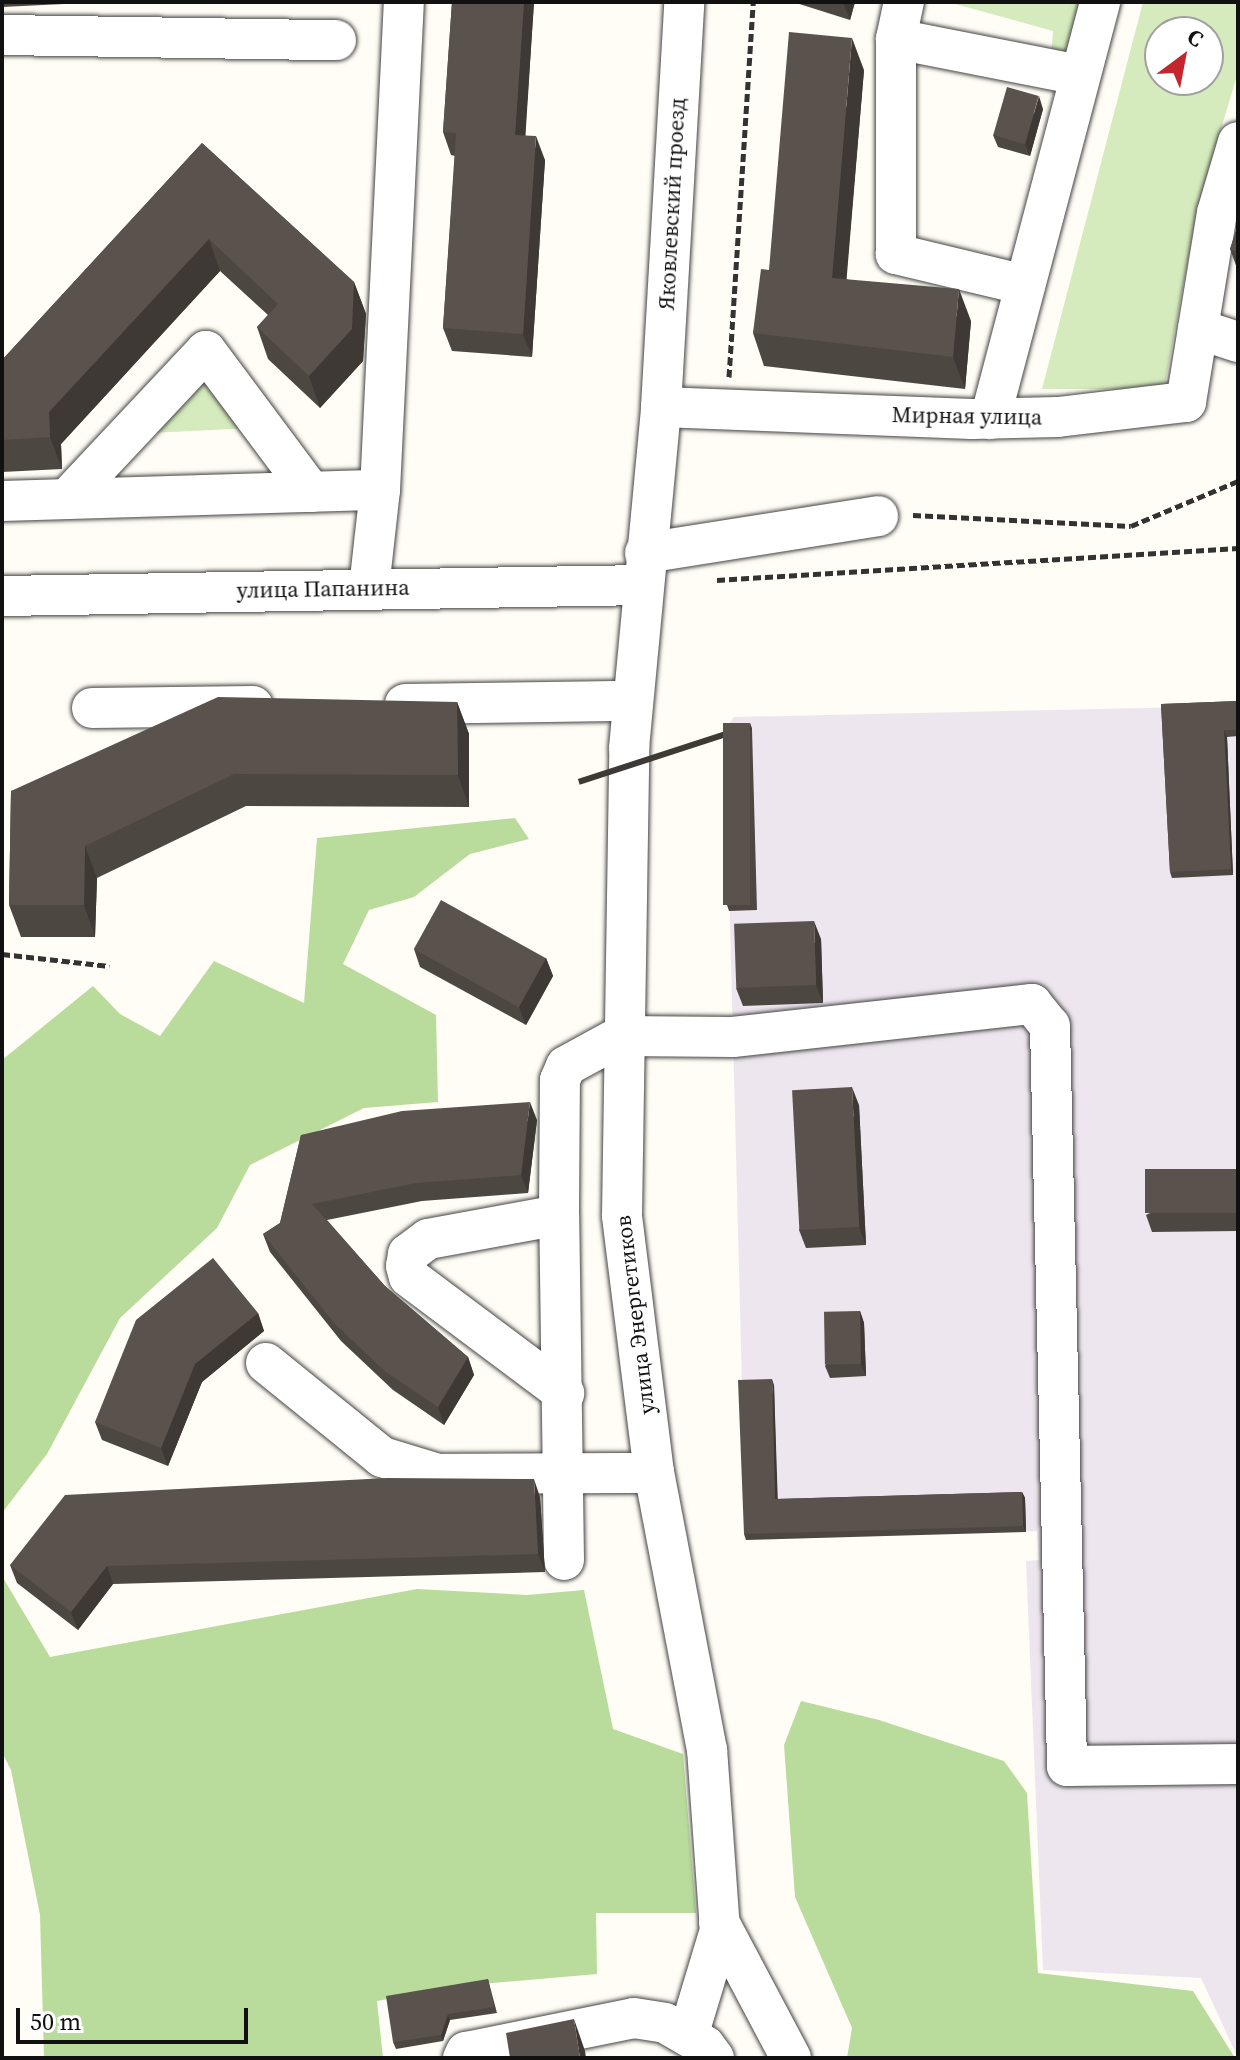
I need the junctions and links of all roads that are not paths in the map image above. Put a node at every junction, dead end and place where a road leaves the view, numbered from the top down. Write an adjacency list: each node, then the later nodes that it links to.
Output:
1 (404, 2): 14 (street)
2 (684, 2): 12 (street, Яковлевский проезд)
3 (1100, 2): 7 (street)
4 (900, 20): 7 (street); 9 (street)
5 (2, 35): 6 (street)
6 (336, 40)
7 (1080, 75): 9 (street)
8 (1238, 142): 10 (street, Мирная улица)
9 (1025, 285): 13 (street)
10 (1198, 329): 11 (street); 13 (street, Мирная улица)
11 (1238, 342)
12 (661, 407): 13 (street, Мирная улица); 19 (street)
13 (990, 419)
14 (380, 490): 15 (street); 20 (street)
15 (311, 492): 16 (street); 16 (street)
16 (67, 499): 17 (street)
17 (2, 501)
18 (878, 516): 19 (street, улица Папанина)
19 (645, 569): 20 (street, улица Папанина); 22 (street, улица Энергетиков)
20 (369, 588): 21 (street, улица Папанина)
21 (2, 596)
22 (633, 701): 23 (street); 26 (street, улица Энергетиков)
23 (363, 705)
24 (283, 706): 25 (street)
25 (92, 708)
26 (621, 1036): 27 (street); 31 (street, улица Энергетиков); 33 (street)
27 (559, 1215): 29 (street); 29 (street)
28 (266, 1363): 30 (street)
29 (564, 1393): 30 (street)
30 (566, 1473): 31 (street); 32 (street)
31 (654, 1473): 34 (street, улица Энергетиков)
32 (564, 1560)
33 (1238, 1764)
34 (719, 1922): 36 (street, улица Энергетиков); 38 (street)
35 (611, 2040): 36 (street); 37 (street)
36 (701, 2047)
37 (463, 2058)
38 (791, 2058)

